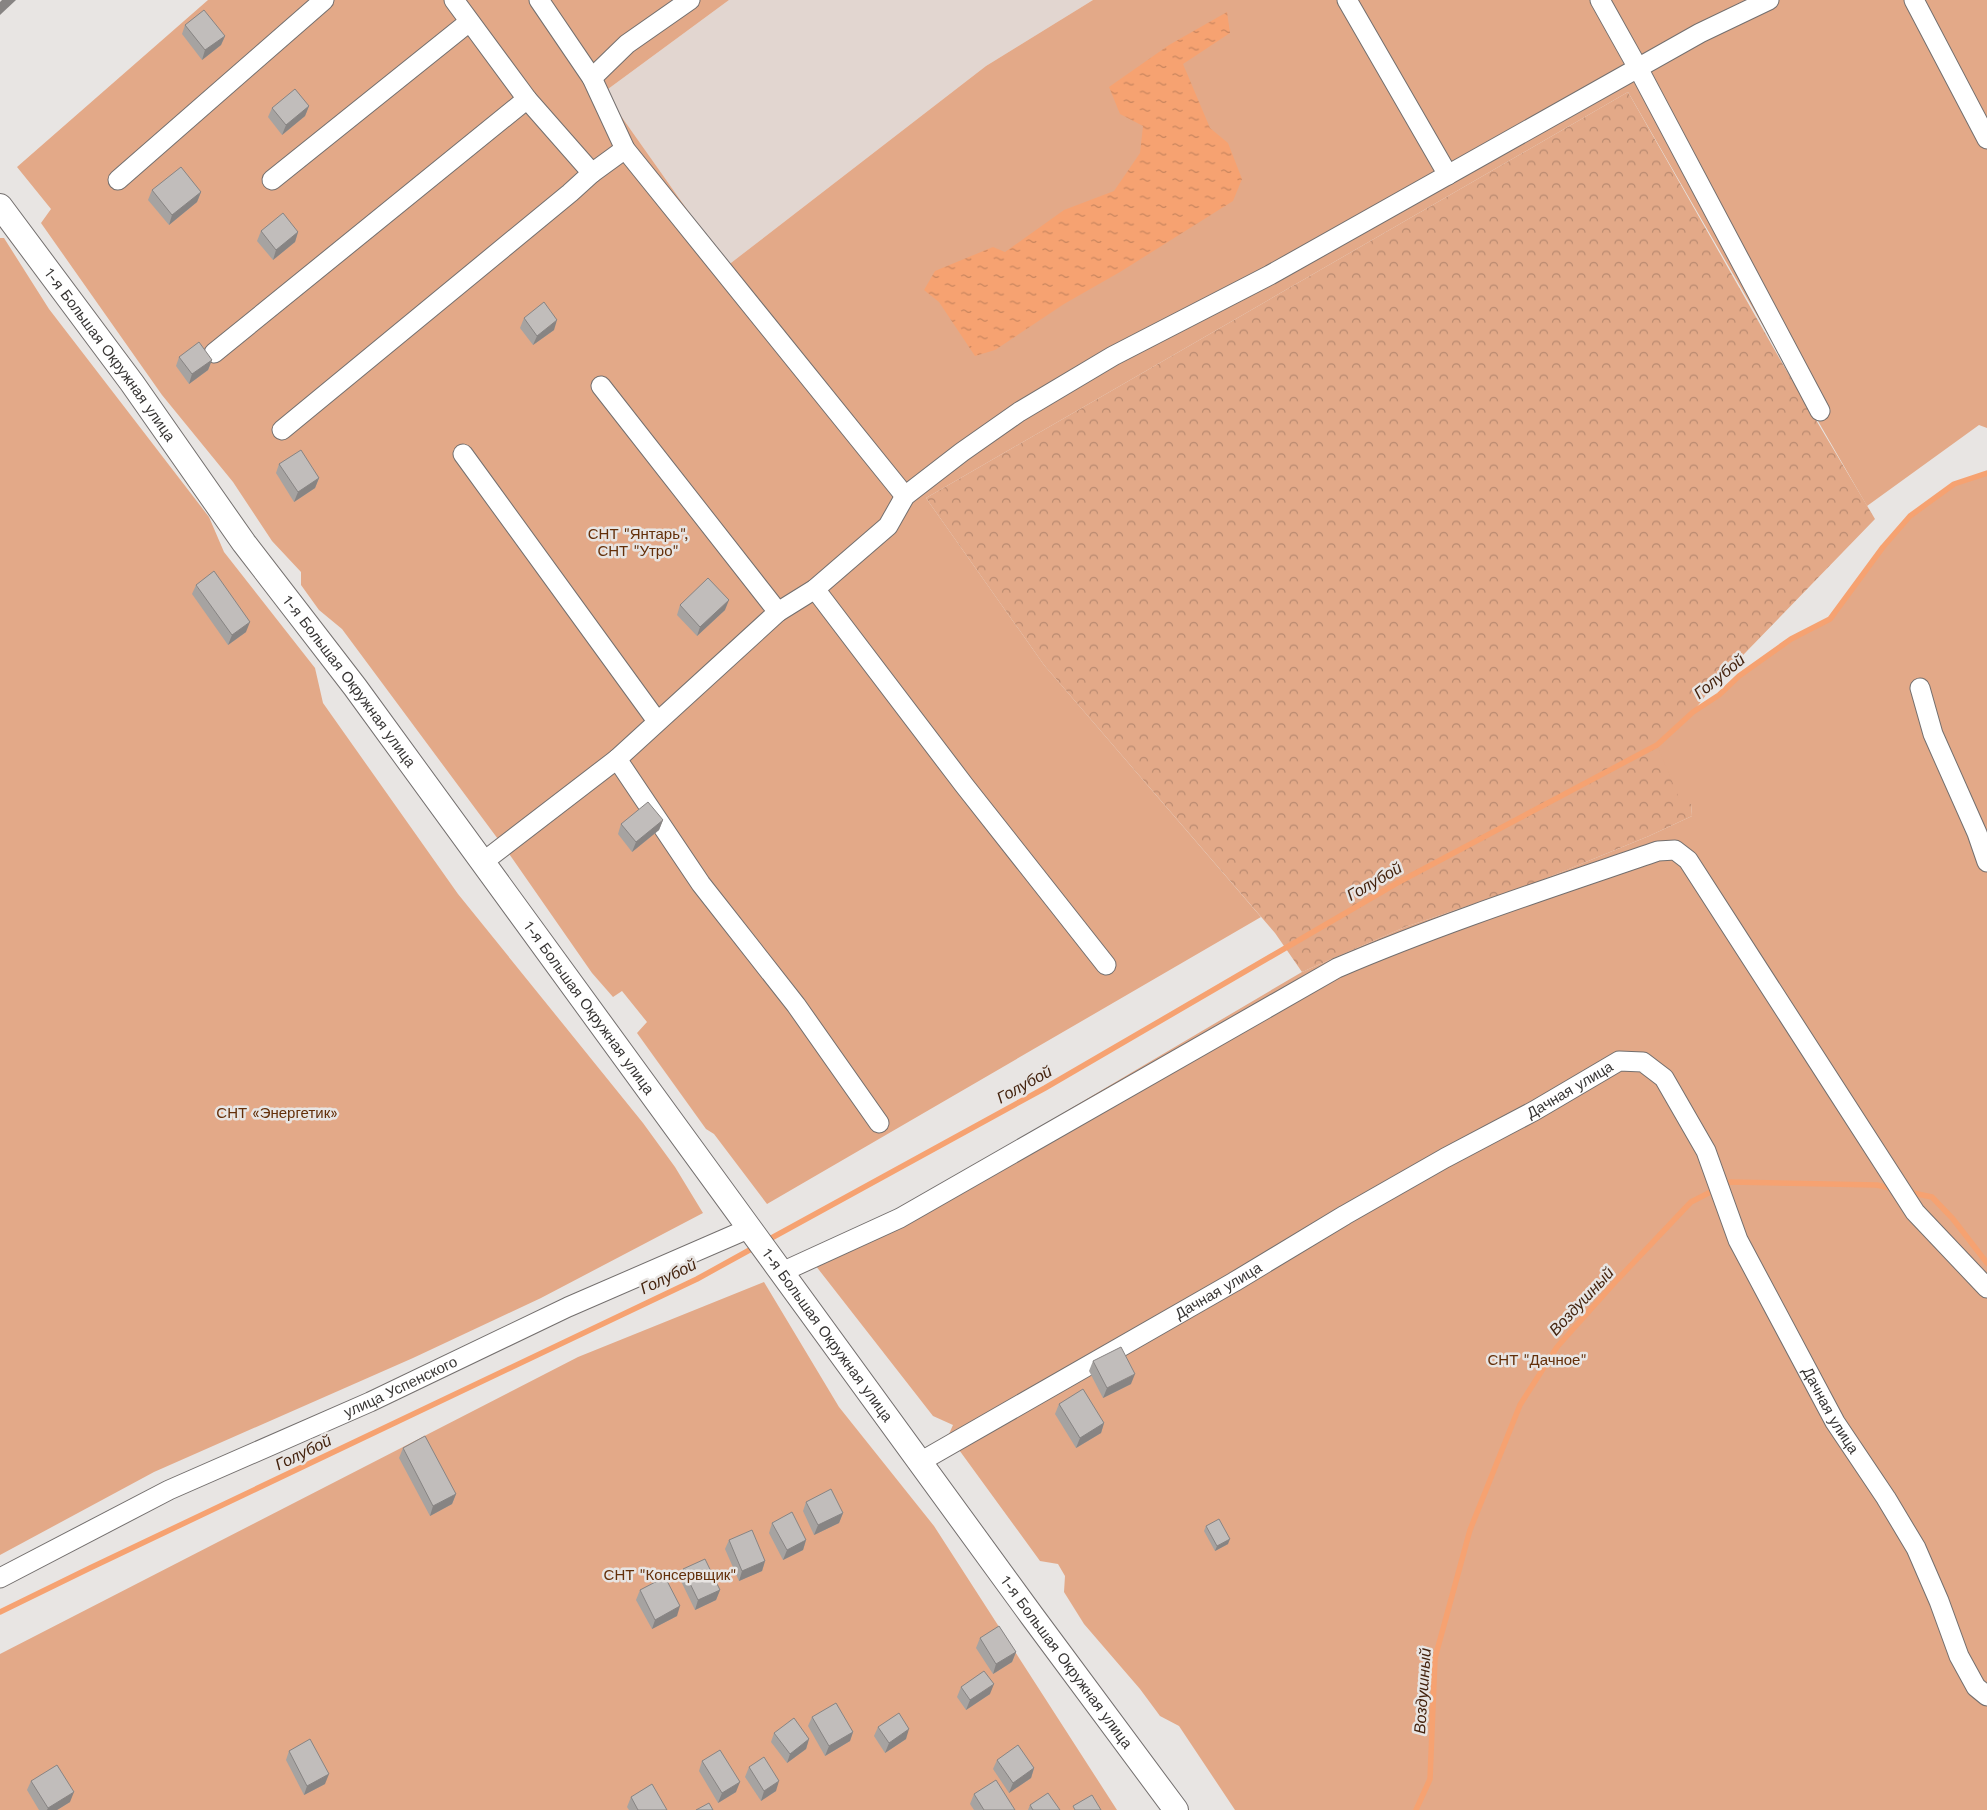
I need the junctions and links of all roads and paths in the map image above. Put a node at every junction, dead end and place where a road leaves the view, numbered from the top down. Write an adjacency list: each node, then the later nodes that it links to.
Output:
1 (324, 0): 17 (street)
2 (454, 0): 9 (street)
3 (539, 0): 11 (street)
4 (690, 0): 11 (street)
5 (1348, 0): 16 (street)
6 (1600, 0): 10 (street)
7 (1769, 0): 10 (street)
8 (1914, 0): 13 (street)
9 (469, 22): 12 (street); 18 (street)
10 (1638, 68): 16 (street); 22 (street)
11 (592, 78): 14 (street)
12 (527, 99): 15 (street); 20 (street)
13 (1987, 139)
14 (624, 150): 15 (street); 25 (street)
15 (592, 172): 23 (street)
16 (1448, 175): 25 (street)
17 (118, 180)
18 (272, 180)
19 (0, 206): 31 (street, 1-я Большая Окружная улица)
20 (214, 353)
21 (601, 386): 27 (street)
22 (1820, 412)
23 (282, 430)
24 (463, 454): 29 (street)
25 (905, 496): 26 (street)
26 (815, 590): 27 (street); 33 (street)
27 (778, 612): 29 (street)
28 (1920, 688): 32 (street)
29 (657, 721): 30 (street)
30 (617, 759): 31 (street); 34 (street)
31 (482, 862): 35 (street, 1-я Большая Окружная улица)
32 (1987, 862)
33 (1106, 965)
34 (880, 1123)
35 (750, 1228): 36 (street, 1-я Большая Окружная улица); 39 (street, улица Успенского)
36 (778, 1266): 37 (street); 38 (street, 1-я Большая Окружная улица)
37 (1987, 1288)
38 (920, 1462): 40 (street, Дачная улица); 41 (street, 1-я Большая Окружная улица)
39 (0, 1578)
40 (1987, 1696)
41 (1176, 1810)

